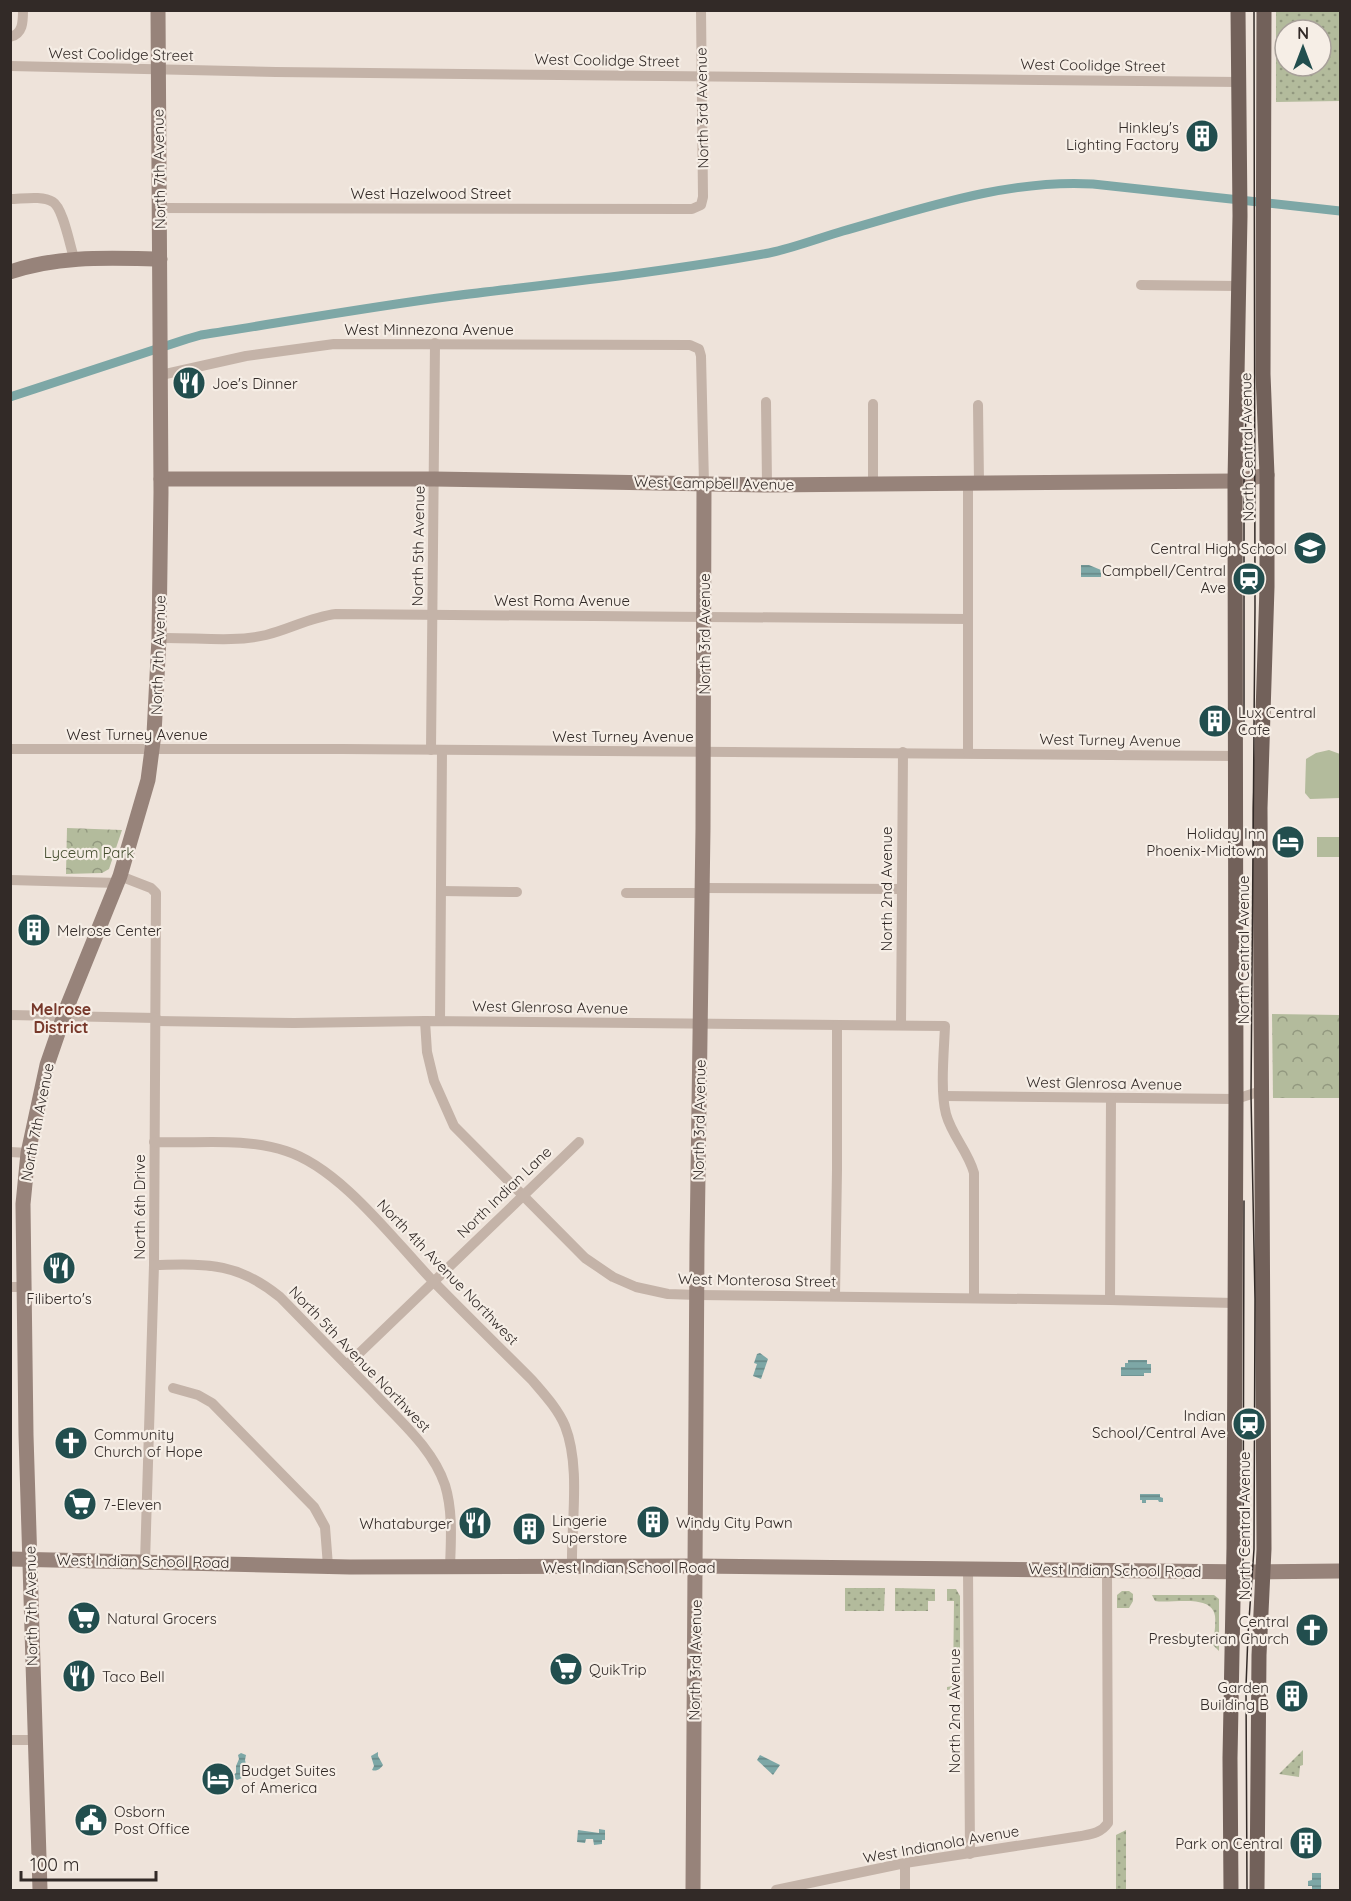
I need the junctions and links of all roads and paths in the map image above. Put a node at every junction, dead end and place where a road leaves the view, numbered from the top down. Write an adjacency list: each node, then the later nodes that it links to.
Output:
1 (23, 10): 6 (street)
2 (158, 10): 8 (main road, North 7th Avenue)
3 (701, 10): 9 (street, North 3rd Avenue)
4 (1238, 10): 10 (main road, North Central Avenue)
5 (1264, 10): 25 (main road, North Central Avenue)
6 (10, 37)
7 (10, 66): 8 (street, West Coolidge Street)
8 (158, 70): 9 (street, West Coolidge Street); 13 (main road, North 7th Avenue)
9 (702, 76): 10 (street, West Coolidge Street); 12 (street, North 3rd Avenue)
10 (1239, 82): 18 (main road, North Central Avenue)
11 (10, 199): 14 (street)
12 (701, 205): 13 (street, West Hazelwood Street)
13 (160, 208): 15 (main road, North 7th Avenue)
14 (74, 258): 15 (main road); 16 (main road)
15 (160, 259): 21 (main road, North 7th Avenue)
16 (10, 272)
17 (1141, 285): 18 (street)
18 (1239, 286): 28 (main road, North Central Avenue)
19 (435, 343): 20 (street, West Minnezona Avenue); 21 (street, West Minnezona Avenue); 27 (street, North 5th Avenue)
20 (699, 349): 31 (street, North 3rd Avenue)
21 (161, 368): 26 (main road, North 7th Avenue)
22 (766, 402): 32 (street)
23 (873, 404): 29 (street)
24 (978, 405): 30 (street)
25 (1267, 475): 28 (main road, West Campbell Avenue); 59 (main road, North Central Avenue)
26 (161, 479): 27 (main road, West Campbell Avenue); 36 (main road, North 7th Avenue)
27 (434, 479): 31 (main road, West Campbell Avenue); 33 (street, North 5th Avenue)
28 (1235, 481): 30 (main road, West Campbell Avenue); 43 (main road, North Central Avenue)
29 (873, 483): 30 (main road, West Campbell Avenue); 32 (main road, West Campbell Avenue)
30 (974, 483): 35 (street)
31 (704, 484): 32 (main road, West Campbell Avenue); 34 (main road, North 3rd Avenue)
32 (766, 485)
33 (432, 614): 34 (street, West Roma Avenue); 36 (street, West Roma Avenue); 39 (street, North 5th Avenue)
34 (704, 616): 35 (street, West Roma Avenue); 40 (main road, North 3rd Avenue)
35 (968, 619): 42 (street)
36 (159, 638): 38 (main road, North 7th Avenue)
37 (10, 749): 38 (street, West Turney Avenue)
38 (153, 749): 39 (street, West Turney Avenue); 44 (main road, North 7th Avenue)
39 (437, 750): 40 (street, West Turney Avenue); 48 (street, North 5th Avenue)
40 (704, 751): 41 (street, West Turney Avenue); 47 (main road, North 3rd Avenue)
41 (903, 752): 42 (street, West Turney Avenue); 46 (street, North 2nd Avenue)
42 (968, 753): 43 (street, West Turney Avenue)
43 (1236, 756): 62 (main road, North Central Avenue)
44 (119, 879): 45 (street); 52 (main road, North 7th Avenue); 53 (street, North 6th Drive)
45 (10, 880)
46 (902, 889): 47 (street); 58 (street, North 2nd Avenue)
47 (702, 890): 50 (street); 56 (main road, North 3rd Avenue)
48 (441, 891): 49 (street); 55 (street, North 5th Avenue)
49 (517, 892)
50 (626, 893)
51 (10, 1015): 52 (street, West Glenrosa Avenue)
52 (64, 1016): 53 (street, West Glenrosa Avenue); 66 (main road, North 7th Avenue)
53 (156, 1019): 54 (street, West Glenrosa Avenue); 63 (street, North 6th Drive)
54 (425, 1021): 55 (street, West Glenrosa Avenue); 67 (street, West Monterosa Street)
55 (440, 1021): 56 (street, West Glenrosa Avenue)
56 (700, 1024): 57 (street, West Glenrosa Avenue); 71 (main road, North 3rd Avenue)
57 (837, 1025): 58 (street, West Glenrosa Avenue); 72 (street)
58 (901, 1025): 60 (street, West Glenrosa Avenue)
59 (1261, 1091): 62 (street, West Glenrosa Avenue); 88 (main road, North Central Avenue)
60 (944, 1096): 61 (street, West Glenrosa Avenue); 73 (street)
61 (1111, 1098): 62 (street, West Glenrosa Avenue); 74 (street)
62 (1236, 1099): 75 (main road, North Central Avenue)
63 (154, 1142): 68 (street, North 6th Drive); 69 (street, North 4th Avenue Northwest)
64 (579, 1142): 67 (street, North Indian Lane)
65 (10, 1152): 66 (street)
66 (28, 1153): 70 (main road, North 7th Avenue)
67 (522, 1194): 69 (street, North Indian Lane); 71 (street, West Monterosa Street)
68 (154, 1265): 76 (street, North 5th Avenue Northwest); 80 (street, North 6th Drive)
69 (434, 1281): 76 (street, North Indian Lane); 84 (street, North 4th Avenue Northwest)
70 (17, 1287): 79 (main road, North 7th Avenue)
71 (698, 1295): 72 (street, West Monterosa Street); 82 (main road, North 3rd Avenue)
72 (835, 1296): 73 (street, West Monterosa Street)
73 (974, 1298): 74 (street, West Monterosa Street)
74 (1110, 1300): 75 (street, West Monterosa Street)
75 (1234, 1303): 88 (main road, North Central Avenue)
76 (347, 1365): 83 (street, North 5th Avenue Northwest)
77 (173, 1388): 81 (street)
78 (10, 1559): 79 (main road, West Indian School Road)
79 (30, 1560): 80 (main road, West Indian School Road); 90 (main road, North 7th Avenue)
80 (145, 1562): 81 (main road, West Indian School Road)
81 (328, 1566): 83 (main road, West Indian School Road)
82 (695, 1566): 84 (main road, West Indian School Road); 85 (main road, West Indian School Road); 94 (main road, North 3rd Avenue)
83 (450, 1567): 84 (main road, West Indian School Road)
84 (572, 1567)
85 (968, 1569): 86 (main road, West Indian School Road); 91 (street, North 2nd Avenue)
86 (1107, 1570): 88 (main road, West Indian School Road); 91 (street, West Indianola Avenue)
87 (1341, 1571): 88 (main road, West Indian School Road)
88 (1248, 1572): 97 (main road, North Central Avenue); 98 (main road, North Central Avenue)
89 (10, 1740): 90 (street)
90 (35, 1740): 93 (main road, North 7th Avenue)
91 (970, 1854): 92 (street, West Indianola Avenue)
92 (905, 1863): 95 (street, West Indianola Avenue); 96 (street)
93 (40, 1890)
94 (693, 1890)
95 (776, 1890)
96 (905, 1890)
97 (1231, 1890)
98 (1257, 1890)

